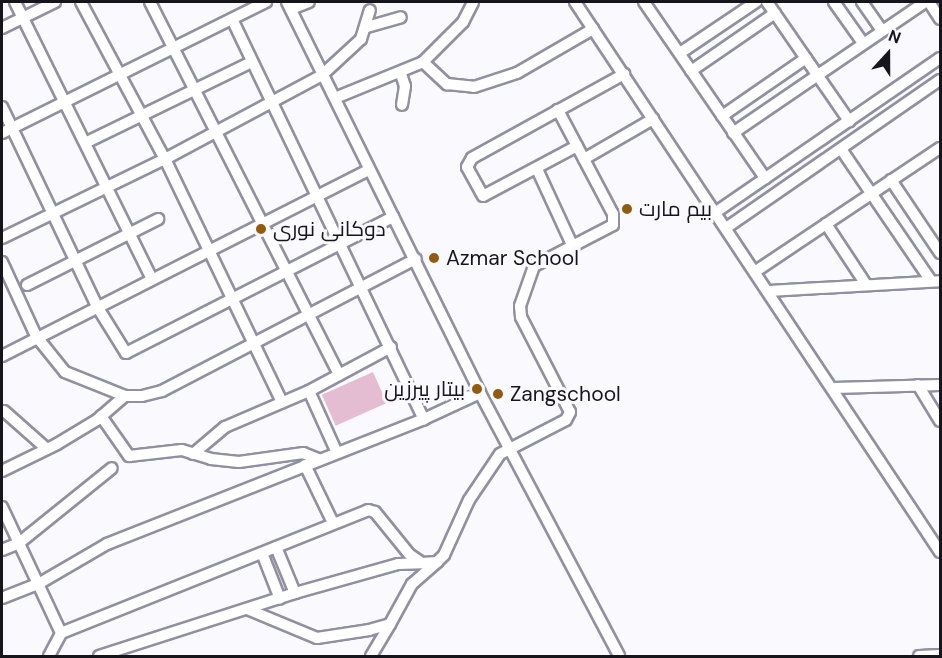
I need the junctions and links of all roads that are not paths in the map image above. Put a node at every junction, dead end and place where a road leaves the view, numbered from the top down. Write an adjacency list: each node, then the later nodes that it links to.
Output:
1 (15, 2): 19 (street)
2 (55, 2): 19 (street)
3 (81, 2): 37 (street)
4 (150, 2): 28 (street)
5 (266, 2): 21 (street)
6 (309, 2): 15 (street)
7 (473, 2): 33 (street)
8 (575, 2): 25 (street)
9 (659, 2): 16 (street)
10 (756, 2): 29 (street)
11 (767, 2): 18 (street)
12 (834, 2): 27 (street)
13 (862, 2): 26 (street)
14 (927, 2): 22 (street); 26 (street)
15 (289, 5): 38 (street)
16 (647, 5): 29 (street)
17 (370, 10): 23 (street)
18 (775, 13): 30 (street); 34 (street)
19 (23, 17): 24 (street); 43 (street)
20 (401, 17): 23 (street)
21 (232, 20): 28 (street); 32 (street)
22 (940, 20)
23 (367, 27): 38 (street)
24 (2, 28)
25 (593, 29): 33 (street); 36 (street)
26 (882, 31): 27 (street)
27 (863, 44): 39 (street)
28 (176, 49): 37 (street); 41 (street)
29 (680, 53): 34 (street)
30 (806, 58): 39 (street); 49 (street)
31 (940, 58): 51 (street)
32 (252, 62): 41 (street); 44 (street)
33 (423, 62): 35 (street)
34 (691, 70): 49 (street)
35 (401, 74): 42 (street); 45 (street)
36 (624, 74): 47 (street); 50 (street)
37 (121, 75): 43 (street); 48 (street)
38 (322, 75): 42 (street); 44 (street)
39 (817, 75): 51 (street); 55 (street)
40 (940, 80): 58 (street)
41 (196, 90): 48 (street); 53 (street)
42 (334, 98): 63 (street)
43 (64, 101): 52 (street); 56 (street)
44 (269, 102): 53 (street); 68 (street)
45 (402, 105)
46 (2, 107): 52 (street)
47 (558, 110): 57 (street); 62 (street)
48 (141, 116): 56 (street); 60 (street)
49 (722, 116): 55 (street)
50 (654, 119): 61 (street); 69 (street)
51 (849, 121): 64 (street)
52 (12, 128): 54 (street); 70 (street)
53 (216, 132): 60 (street); 73 (street)
54 (2, 133)
55 (734, 133): 64 (street)
56 (87, 142): 66 (street)
57 (577, 146): 61 (street); 62 (street)
58 (841, 149): 67 (street); 75 (street)
59 (938, 153): 65 (street)
60 (165, 159): 66 (street); 80 (street)
61 (584, 159): 79 (street)
62 (537, 169): 79 (street)
63 (369, 171): 68 (street); 71 (street)
64 (765, 178): 69 (street)
65 (891, 180): 67 (street); 81 (street)
66 (108, 187): 70 (street); 76 (street)
67 (871, 194): 74 (street); 88 (street)
68 (315, 197): 73 (street); 78 (street)
69 (716, 212): 75 (street)
70 (52, 214): 77 (street); 83 (street)
71 (393, 217): 78 (street); 82 (street)
72 (158, 219): 76 (street)
73 (260, 222): 80 (street); 86 (street)
74 (826, 224): 85 (street); 89 (street)
75 (726, 228): 85 (street)
76 (131, 234): 83 (street); 87 (street)
77 (2, 238)
78 (339, 245): 86 (street); 91 (street)
79 (573, 247): 112 (street)
80 (207, 250): 87 (street); 93 (street)
81 (940, 253)
82 (416, 258): 91 (street); 105 (street)
83 (77, 263): 90 (street); 94 (street)
84 (3, 270): 96 (street)
85 (756, 271): 92 (street)
86 (286, 272): 93 (street); 95 (street)
87 (152, 279): 94 (street)
88 (936, 281): 89 (street)
89 (865, 283): 92 (street)
90 (27, 285)
91 (362, 289): 95 (street); 98 (street)
92 (769, 291): 103 (street)
93 (233, 300): 94 (street); 97 (street)
94 (98, 308): 96 (street)
95 (307, 317): 97 (street); 100 (street)
96 (36, 336): 99 (street); 106 (street)
97 (255, 344): 106 (street); 107 (street)
98 (391, 347): 100 (street); 110 (street)
99 (2, 356)
100 (339, 375): 104 (street)
101 (940, 385): 102 (street)
102 (918, 386): 103 (street); 111 (street)
103 (834, 388): 125 (street)
104 (309, 391): 107 (street); 114 (street)
105 (480, 393): 110 (street); 112 (street)
106 (125, 396): 109 (street)
107 (282, 402): 115 (street)
108 (4, 411): 113 (street)
109 (100, 416): 113 (street); 115 (street)
110 (424, 419): 114 (street)
111 (940, 421)
112 (512, 447): 128 (street); 141 (street)
113 (47, 449): 119 (street)
114 (337, 453): 116 (street)
115 (193, 454): 116 (street)
116 (318, 459): 117 (street)
117 (305, 465): 121 (street); 129 (street)
118 (112, 468): 122 (street)
119 (2, 471)
120 (2, 507): 122 (street)
121 (333, 524): 123 (street); 127 (street)
122 (19, 543): 124 (street); 129 (street)
123 (276, 547): 126 (street); 130 (street)
124 (2, 550)
125 (940, 552)
126 (261, 553): 132 (street); 135 (street)
127 (422, 562): 128 (street); 130 (street)
128 (437, 562): 134 (street)
129 (40, 583): 131 (street); 135 (street)
130 (295, 593): 132 (street)
131 (2, 598)
132 (280, 599): 133 (street)
133 (247, 609): 134 (street); 139 (street)
134 (390, 624): 140 (street)
135 (61, 633): 138 (street)
136 (919, 656): 137 (street)
137 (940, 656)
138 (49, 657)
139 (99, 657)
140 (371, 657)
141 (619, 657)

